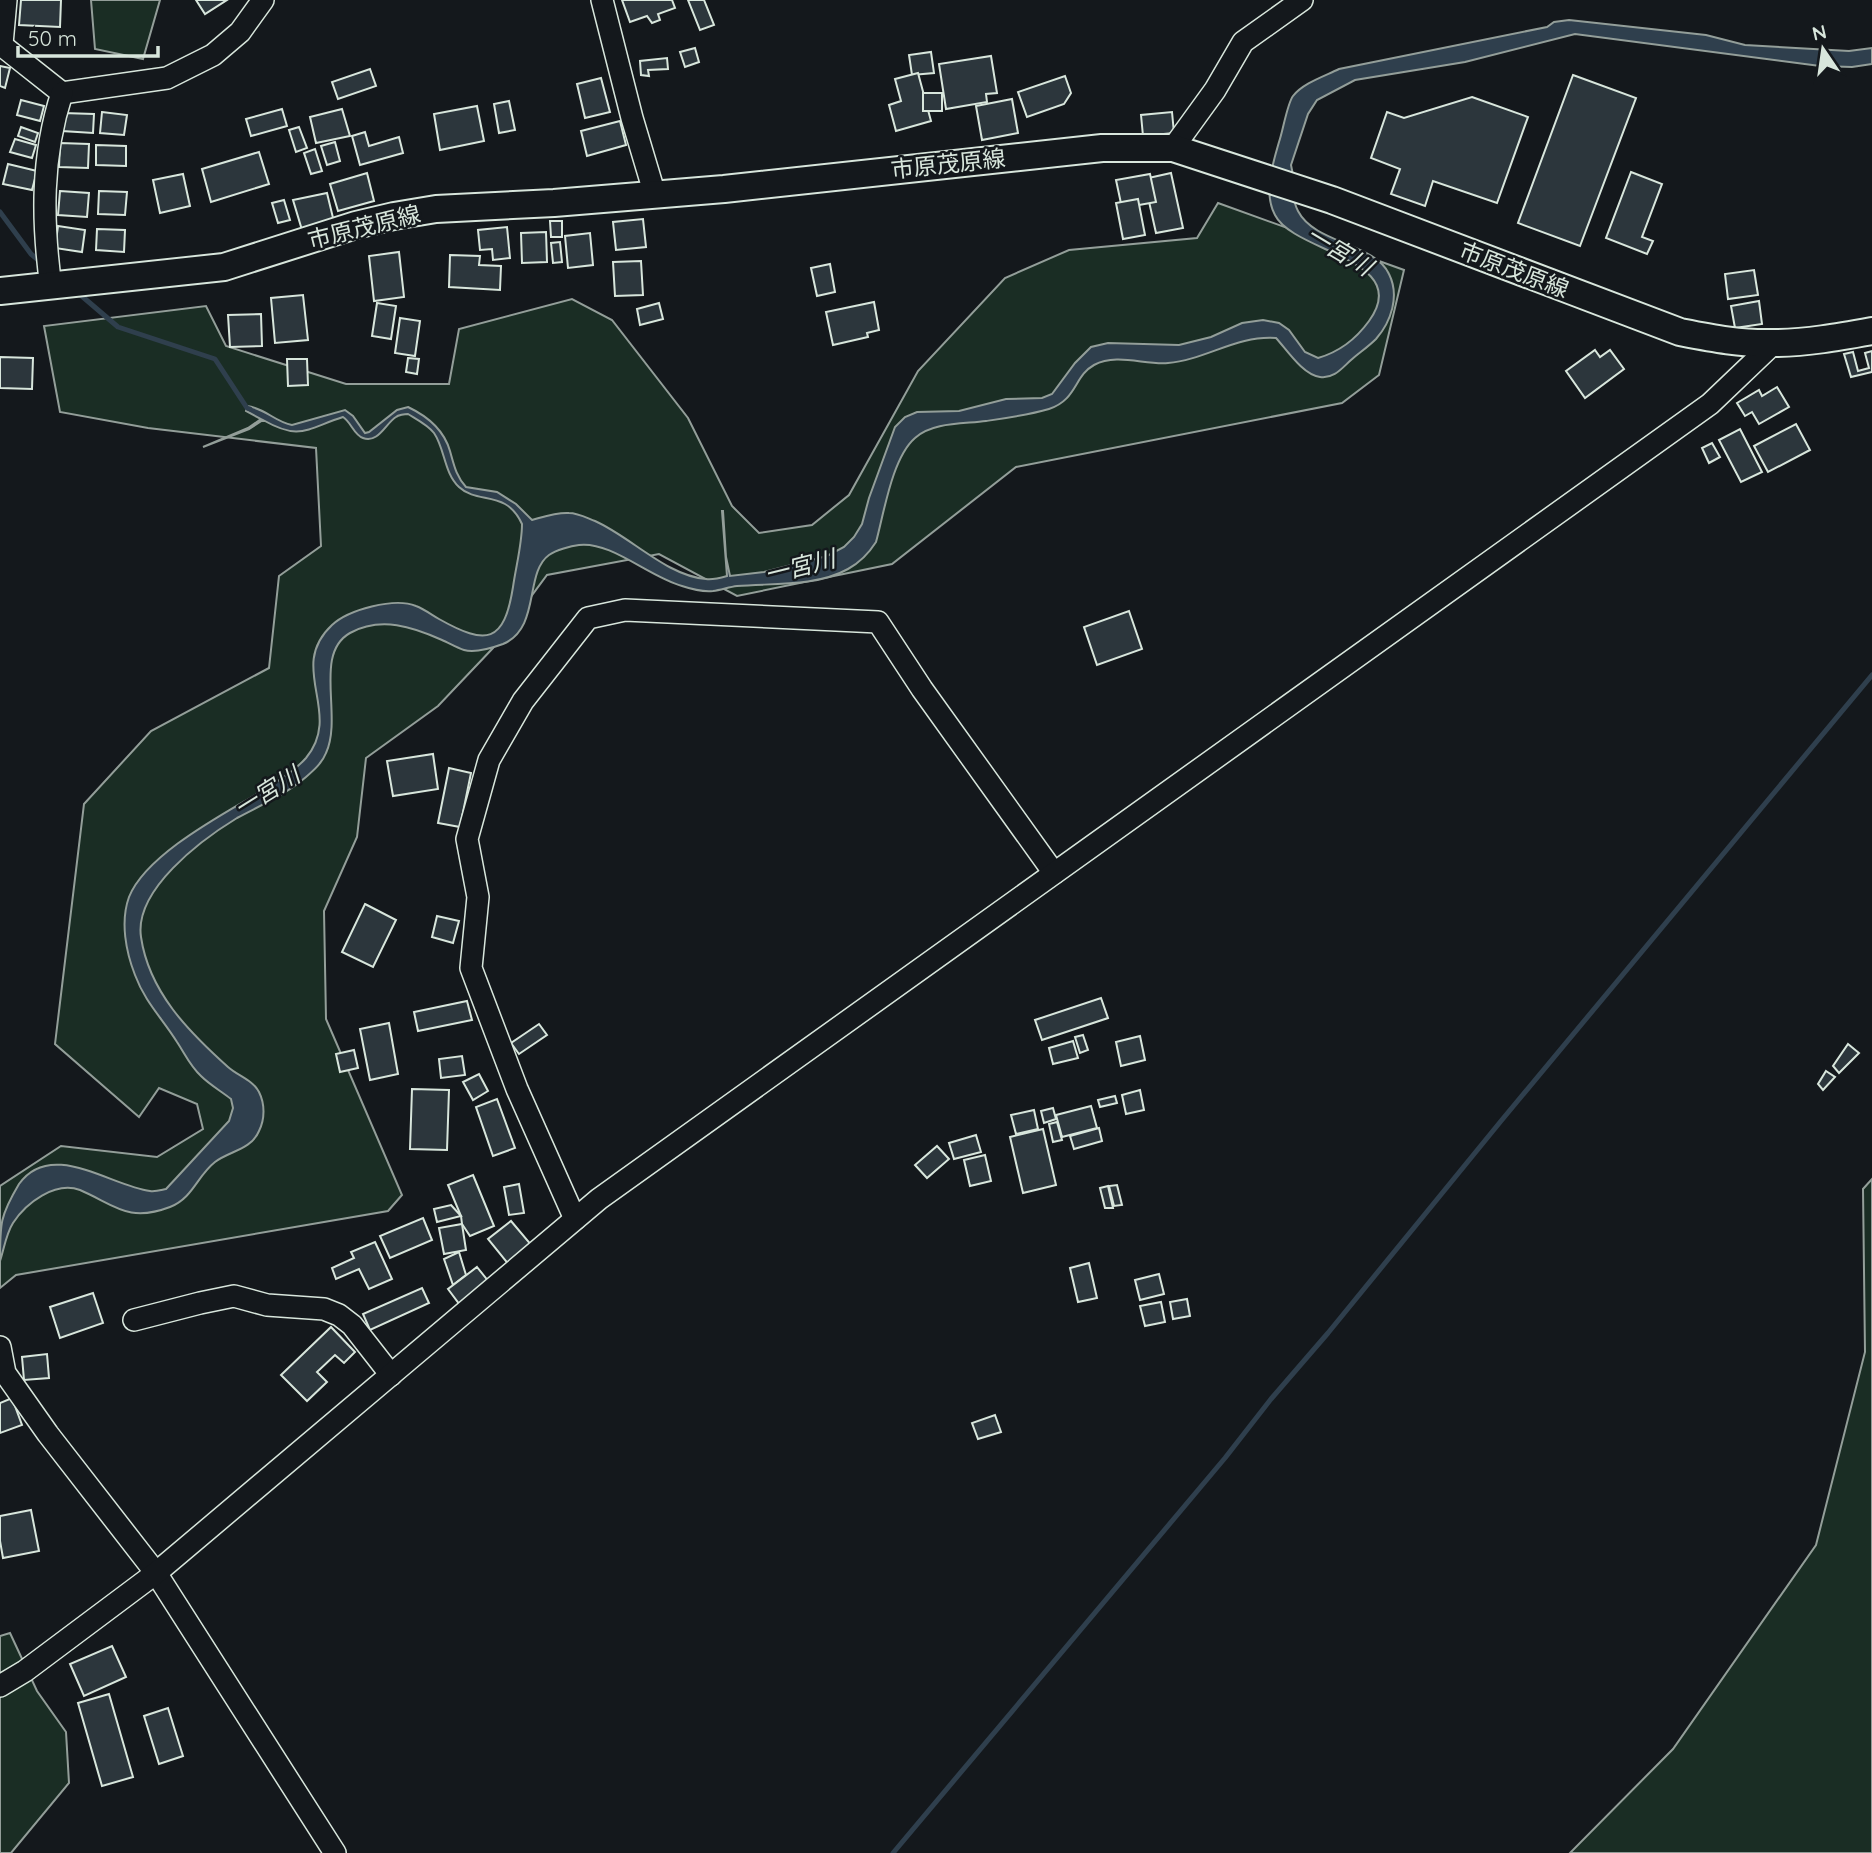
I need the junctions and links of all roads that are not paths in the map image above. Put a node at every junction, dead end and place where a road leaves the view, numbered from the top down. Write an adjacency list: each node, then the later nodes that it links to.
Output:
1 (6, 0): 5 (street)
2 (262, 0): 6 (street)
3 (603, 0): 8 (street)
4 (1302, 0): 7 (street)
5 (1, 44): 6 (street)
6 (62, 93): 9 (street)
7 (1178, 150): 8 (main road, 市原茂原線); 12 (main road, 市原茂原線)
8 (655, 195): 9 (main road, 市原茂原線)
9 (51, 287): 10 (main road, 市原茂原線)
10 (0, 291)
11 (1872, 331): 12 (main road, 市原茂原線)
12 (1774, 343): 13 (street)
13 (1054, 873): 14 (street); 14 (street)
14 (575, 1219): 17 (street)
15 (134, 1320): 17 (street)
16 (0, 1347): 18 (street)
17 (391, 1375): 18 (street)
18 (156, 1573): 19 (street); 20 (street)
19 (0, 1686)
20 (324, 1849)

